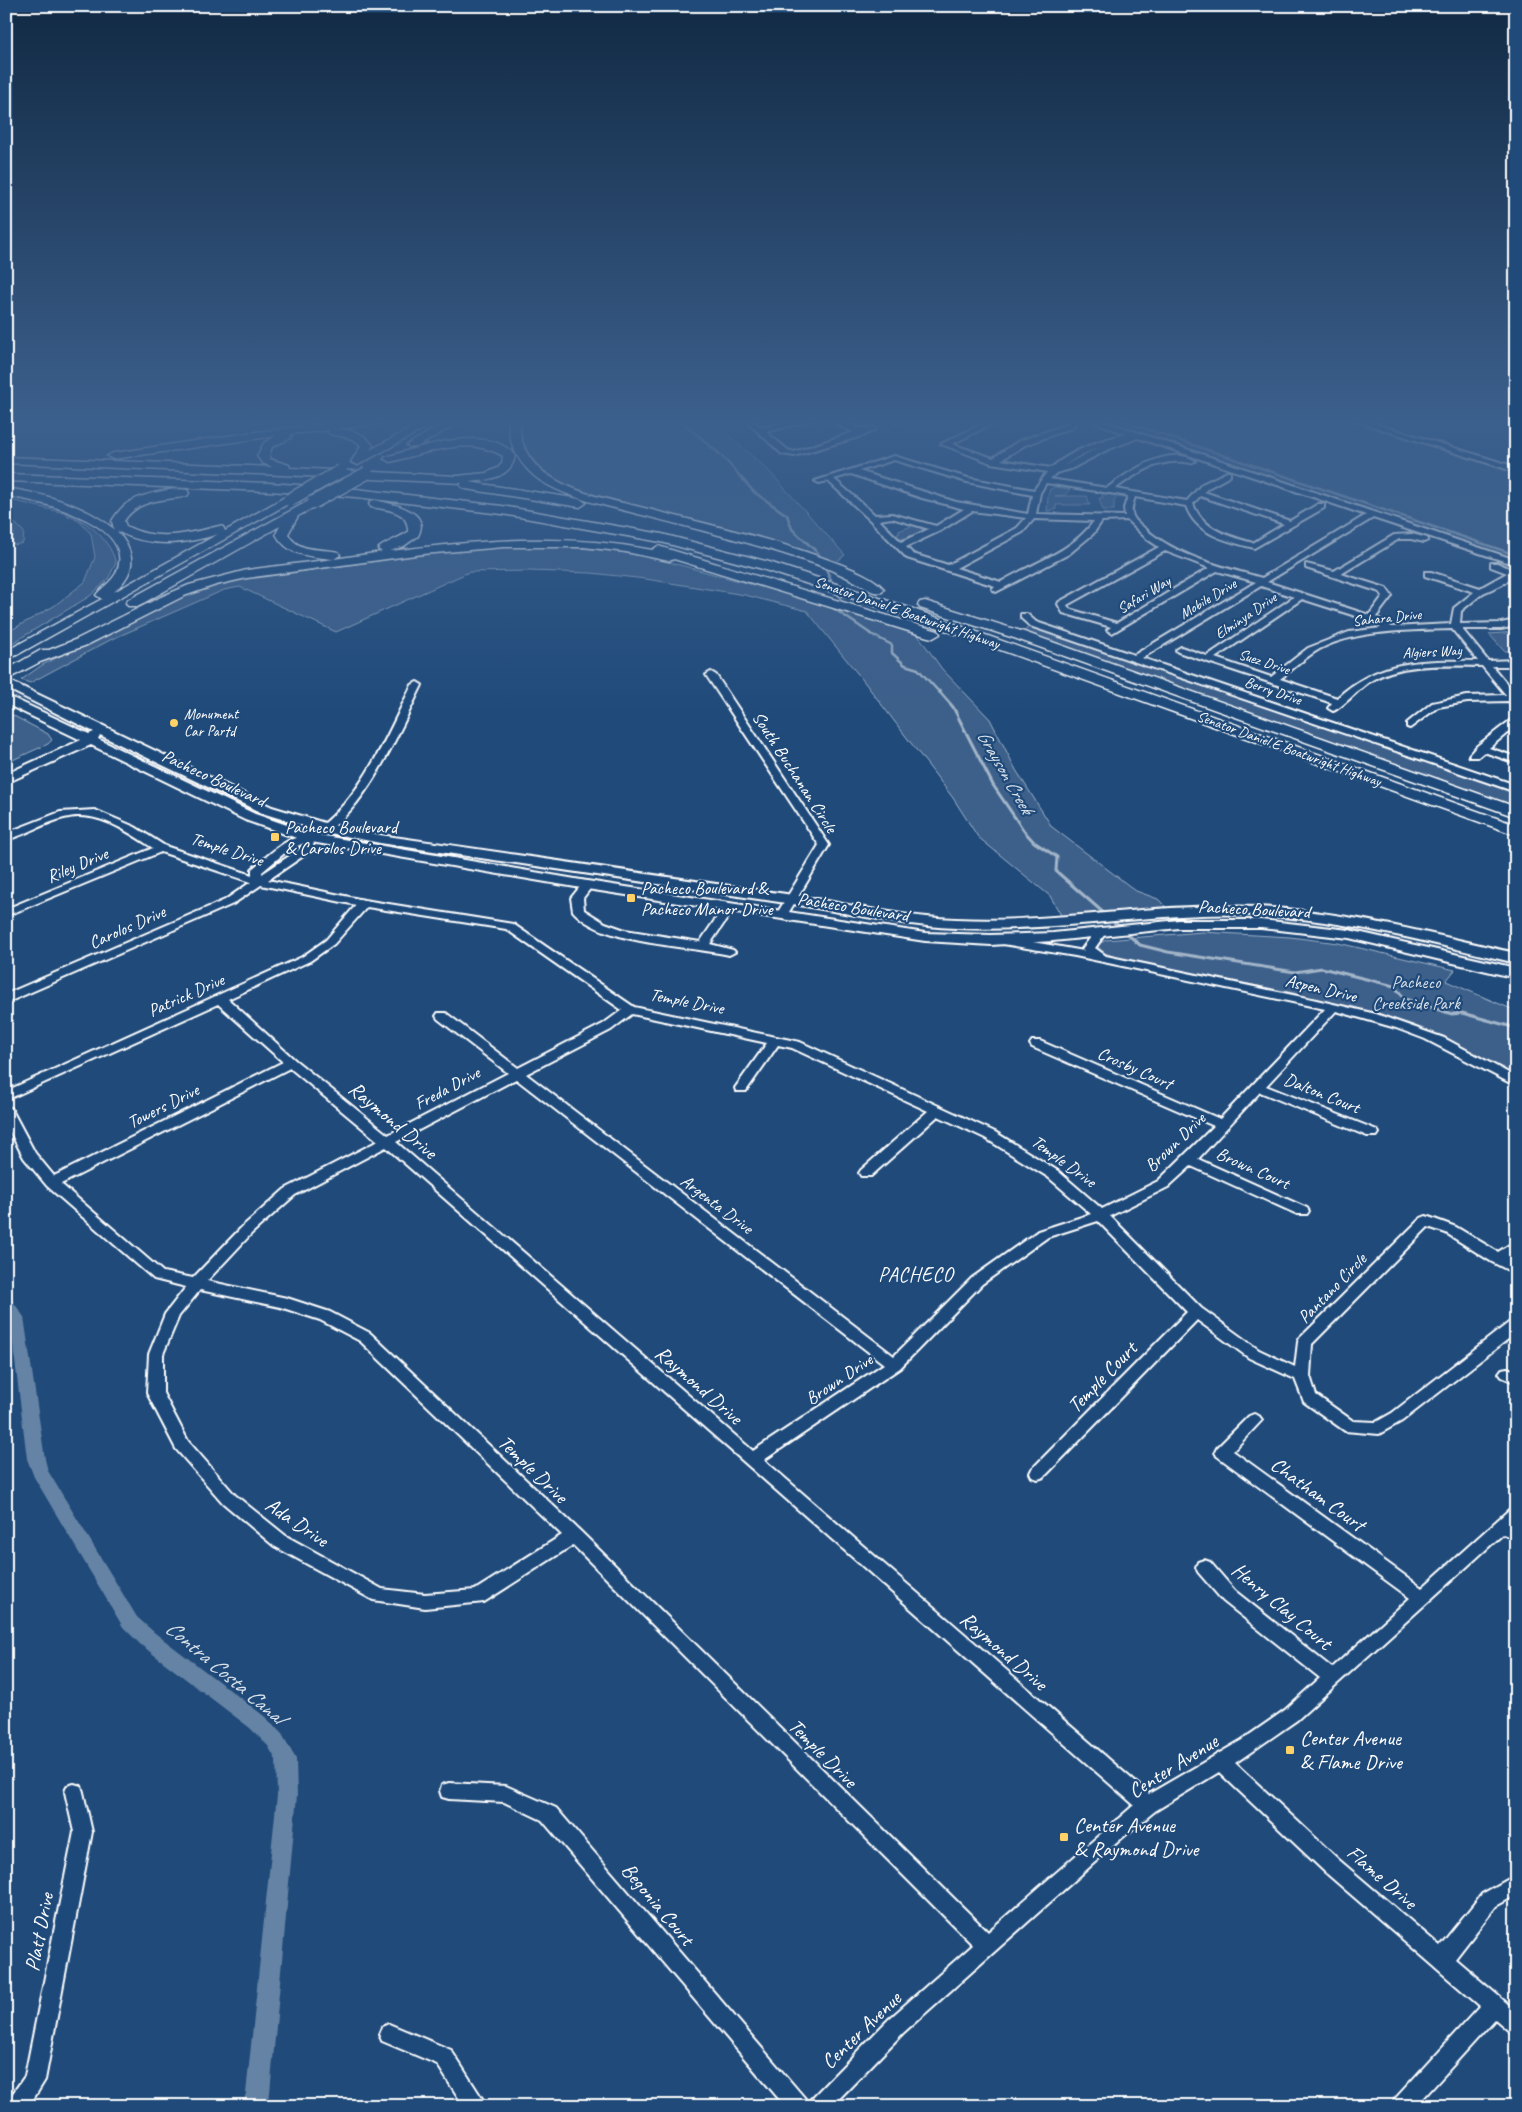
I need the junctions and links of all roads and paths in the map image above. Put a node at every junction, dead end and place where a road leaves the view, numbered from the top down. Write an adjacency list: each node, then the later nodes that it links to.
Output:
1 (873, 518): 29 (street)
2 (1129, 518): 30 (street)
3 (92, 519): 47 (highway)
4 (119, 519): 5 (highway)
5 (252, 519)
6 (256, 519): 47 (highway)
7 (285, 519): 56 (highway)
8 (290, 519): 9 (highway)
9 (413, 519)
10 (505, 519): 32 (highway)
11 (554, 519): 66 (highway, Senator Daniel E Boatwright Highway)
12 (625, 519): 41 (highway, Senator Daniel E Boatwright Highway)
13 (657, 519): 28 (highway)
14 (673, 519): 28 (highway)
15 (901, 519): 27 (street)
16 (954, 519): 27 (street)
17 (1030, 519): 35 (street)
18 (1055, 519): 19 (street)
19 (1099, 519): 20 (street); 39 (street)
20 (1112, 519)
21 (1195, 519): 26 (street)
22 (1275, 519): 26 (street)
23 (1300, 519): 26 (street)
24 (1366, 519): 38 (street, Mobile Drive)
25 (1383, 519): 31 (street)
26 (1291, 524)
27 (937, 529): 29 (street)
28 (740, 536): 41 (highway)
29 (900, 546): 35 (street)
30 (1164, 548): 34 (street); 34 (street, Safari Way)
31 (1516, 563)
32 (713, 566): 40 (highway); 56 (highway)
33 (1309, 566): 36 (street)
34 (1217, 567): 38 (street)
35 (948, 569): 39 (street)
36 (1335, 574): 43 (street); 46 (street)
37 (1428, 574): 43 (street)
38 (1261, 582): 44 (street); 54 (street, Mobile Drive)
39 (1002, 586): 42 (street)
40 (779, 587): 50 (highway)
41 (877, 589): 75 (highway, Senator Daniel E Boatwright Highway)
42 (993, 591)
43 (1480, 591): 49 (street)
44 (1299, 596): 46 (street); 55 (street, Elminya Drive)
45 (1024, 616): 54 (street, Berry Drive)
46 (1371, 618): 51 (street)
47 (72, 621): 53 (highway)
48 (1516, 623): 49 (street, Sahara Drive)
49 (1455, 627): 51 (street, Sahara Drive); 58 (street)
50 (913, 628): 66 (highway)
51 (1390, 630): 61 (street, Sahara Drive)
52 (1181, 650): 55 (street, Suez Drive)
53 (6, 657)
54 (1134, 659): 74 (street, Berry Drive)
55 (1208, 659): 61 (street, Suez Drive)
56 (36, 660): 60 (highway)
57 (1516, 663): 58 (street, Algiers Way)
58 (1485, 665): 64 (street); 65 (street, Algiers Way)
59 (711, 675): 83 (street, South Buchanan Circle)
60 (9, 677): 69 (main road, Pacheco Boulevard)
61 (1273, 680): 65 (street, Suez Drive)
62 (417, 686): 76 (street, Carolos Drive)
63 (6, 698): 70 (main road, Pacheco Boulevard)
64 (1514, 702): 68 (street)
65 (1336, 705)
66 (1177, 709): 77 (highway, Senator Daniel E Boatwright Highway)
67 (1516, 719): 71 (street)
68 (1410, 725)
69 (99, 730): 70 (main road); 76 (main road, Pacheco Boulevard)
70 (84, 738): 72 (main road); 73 (main road); 79 (main road, Pacheco Boulevard)
71 (1516, 760)
72 (6, 769)
73 (6, 779)
74 (1516, 789)
75 (1516, 812)
76 (325, 828): 79 (street, Carolos Drive); 83 (main road, Pacheco Boulevard)
77 (1516, 830)
78 (6, 837): 80 (street, Temple Drive)
79 (310, 838): 81 (street, Carolos Drive); 82 (main road, Pacheco Boulevard)
80 (161, 848): 81 (street, Temple Drive); 86 (street, Riley Drive)
81 (259, 881): 84 (street, Temple Drive); 96 (street, Carolos Drive)
82 (587, 885): 85 (main road, Pacheco Boulevard); 91 (street)
83 (790, 899): 87 (street, South Buchanan Circle); 88 (main road, Pacheco Boulevard)
84 (364, 903): 97 (street, Patrick Drive); 99 (street, Temple Drive)
85 (729, 907): 87 (main road, Pacheco Boulevard); 91 (street)
86 (6, 913)
87 (782, 914): 90 (main road, Pacheco Boulevard)
88 (1175, 918): 89 (main road, Pacheco Boulevard); 93 (main road, Pacheco Boulevard); 95 (main road, Pacheco Boulevard)
89 (1101, 931): 90 (main road, Pacheco Boulevard); 94 (street, Aspen Drive)
90 (991, 940): 94 (street, Aspen Drive)
91 (704, 945): 92 (street)
92 (729, 952)
93 (1516, 958)
94 (1108, 961): 98 (street, Aspen Drive)
95 (1516, 973)
96 (6, 999)
97 (220, 999): 103 (street, Raymond Drive); 108 (street, Patrick Drive)
98 (1332, 1008): 105 (street, Aspen Drive); 106 (street, Brown Drive)
99 (630, 1010): 101 (street, Temple Drive); 104 (street, Freda Drive)
100 (442, 1016): 104 (street, Argenta Drive)
101 (775, 1040): 107 (street); 110 (street, Temple Drive)
102 (1036, 1044): 111 (street, Crosby Court)
103 (291, 1063): 113 (street, Raymond Drive); 116 (street, Towers Drive)
104 (515, 1074): 113 (street, Freda Drive); 125 (street, Argenta Drive)
105 (1516, 1082)
106 (1258, 1087): 111 (street, Brown Drive); 112 (street, Dalton Court)
107 (741, 1088)
108 (6, 1096)
109 (6, 1110): 116 (street, Temple Drive)
110 (937, 1110): 115 (street); 118 (street, Temple Drive)
111 (1220, 1124): 114 (street, Brown Drive)
112 (1372, 1133)
113 (387, 1141): 122 (street, Freda Drive); 128 (street, Raymond Drive)
114 (1188, 1160): 117 (street, Brown Court); 118 (street, Brown Drive)
115 (866, 1173)
116 (52, 1183): 122 (street, Temple Drive)
117 (1302, 1211)
118 (1101, 1215): 123 (street, Temple Drive); 125 (street, Brown Drive)
119 (1516, 1246): 120 (street)
120 (1496, 1259): 121 (street, Pantano Circle); 126 (street, Pantano Circle)
121 (1516, 1270)
122 (197, 1284): 132 (street, Temple Drive); 132 (street, Ada Drive)
123 (1196, 1312): 126 (street, Temple Drive); 129 (street, Temple Court)
124 (1516, 1324): 126 (street, Pantano Circle)
125 (895, 1364): 128 (street, Brown Drive)
126 (1302, 1376)
127 (1254, 1420): 134 (street, Chatham Court)
128 (752, 1460): 139 (street, Raymond Drive)
129 (1038, 1473)
130 (1516, 1513): 131 (street, Center Avenue)
131 (1509, 1529): 134 (street, Center Avenue)
132 (574, 1536): 141 (street, Temple Drive)
133 (1204, 1566): 135 (street, Henry Clay Court)
134 (1422, 1597): 135 (street, Center Avenue)
135 (1332, 1678): 136 (street, Center Avenue)
136 (1221, 1762): 139 (street, Center Avenue); 142 (street, Flame Drive)
137 (449, 1791): 148 (street, Begonia Court)
138 (74, 1792): 146 (street, Platt Drive)
139 (1148, 1805): 141 (street, Center Avenue)
140 (1516, 1884): 142 (street)
141 (987, 1944): 149 (street, Center Avenue)
142 (1442, 1960): 143 (street, Flame Drive)
143 (1494, 2006): 144 (street, Flame Drive); 150 (street)
144 (1516, 2024)
145 (389, 2034): 147 (street)
146 (16, 2106)
147 (476, 2106)
148 (799, 2106)
149 (817, 2106)
150 (1402, 2106)

